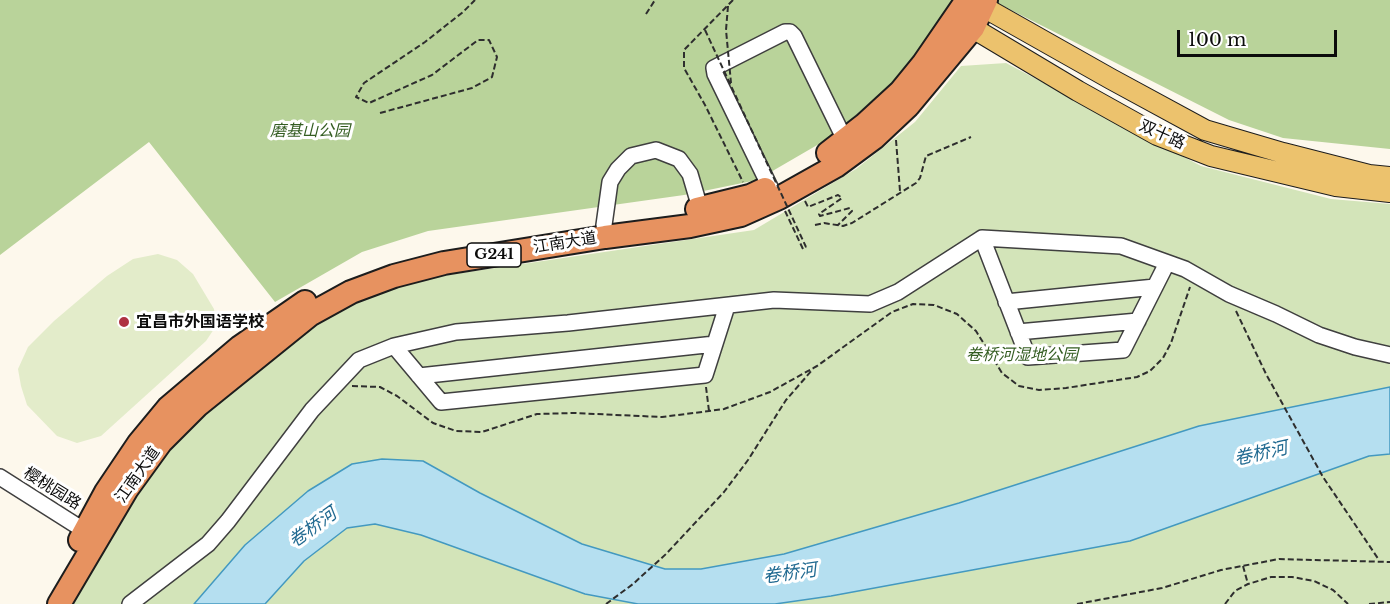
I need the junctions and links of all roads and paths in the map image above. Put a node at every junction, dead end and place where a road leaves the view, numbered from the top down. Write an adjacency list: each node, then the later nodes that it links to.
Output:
1 (475, 0): 8 (path)
2 (655, 0): 5 (path)
3 (728, 6): 7 (path, bridge)
4 (973, 9): 9 (highway, 江南大道 / G241); 11 (highway, 江南大道 / G241); 12 (main road, 双十路); 15 (main road, 双十路)
5 (646, 14)
6 (705, 30): 7 (path, bridge)
7 (731, 86): 13 (path, bridge)
8 (380, 113)
9 (894, 119): 13 (highway, 江南大道 / G241); 14 (path)
10 (971, 137): 14 (path)
11 (845, 140): 13 (highway, 江南大道 / G241); 13 (street)
12 (1390, 177)
13 (783, 191): 16 (highway, 江南大道 / G241); 19 (path); 45 (highway, 江南大道 / G241)
14 (900, 192): 19 (path)
15 (1390, 192)
16 (700, 208): 17 (highway, 江南大道 / G241); 17 (street)
17 (604, 225): 38 (highway, 江南大道 / G241)
18 (815, 225): 19 (path)
19 (838, 225)
20 (982, 238): 21 (street); 25 (street); 26 (street)
21 (1167, 262): 22 (street); 23 (street)
22 (1194, 274): 24 (street); 32 (path)
23 (1155, 287): 25 (street); 27 (street)
24 (1229, 294): 31 (street); 39 (path)
25 (1006, 302): 28 (street)
26 (727, 306): 29 (street); 30 (street)
27 (1138, 321): 28 (street); 28 (street)
28 (1018, 332)
29 (715, 344): 33 (street); 34 (street)
30 (394, 346): 34 (street); 46 (street)
31 (1390, 355)
32 (817, 366): 36 (path); 47 (path)
33 (705, 375): 34 (street); 36 (path)
34 (419, 376)
35 (346, 387): 36 (path)
36 (709, 411)
37 (0, 477): 38 (street, 樱桃园路)
38 (85, 531): 44 (highway, 江南大道 / G241)
39 (1380, 562): 40 (path); 41 (path)
40 (1390, 562)
41 (1243, 566): 42 (path); 48 (path)
42 (1248, 584): 49 (path); 50 (path)
43 (1390, 602): 51 (path)
44 (45, 604)
45 (59, 604)
46 (130, 604)
47 (606, 604)
48 (1077, 604)
49 (1225, 604)
50 (1348, 604)
51 (1369, 604)

